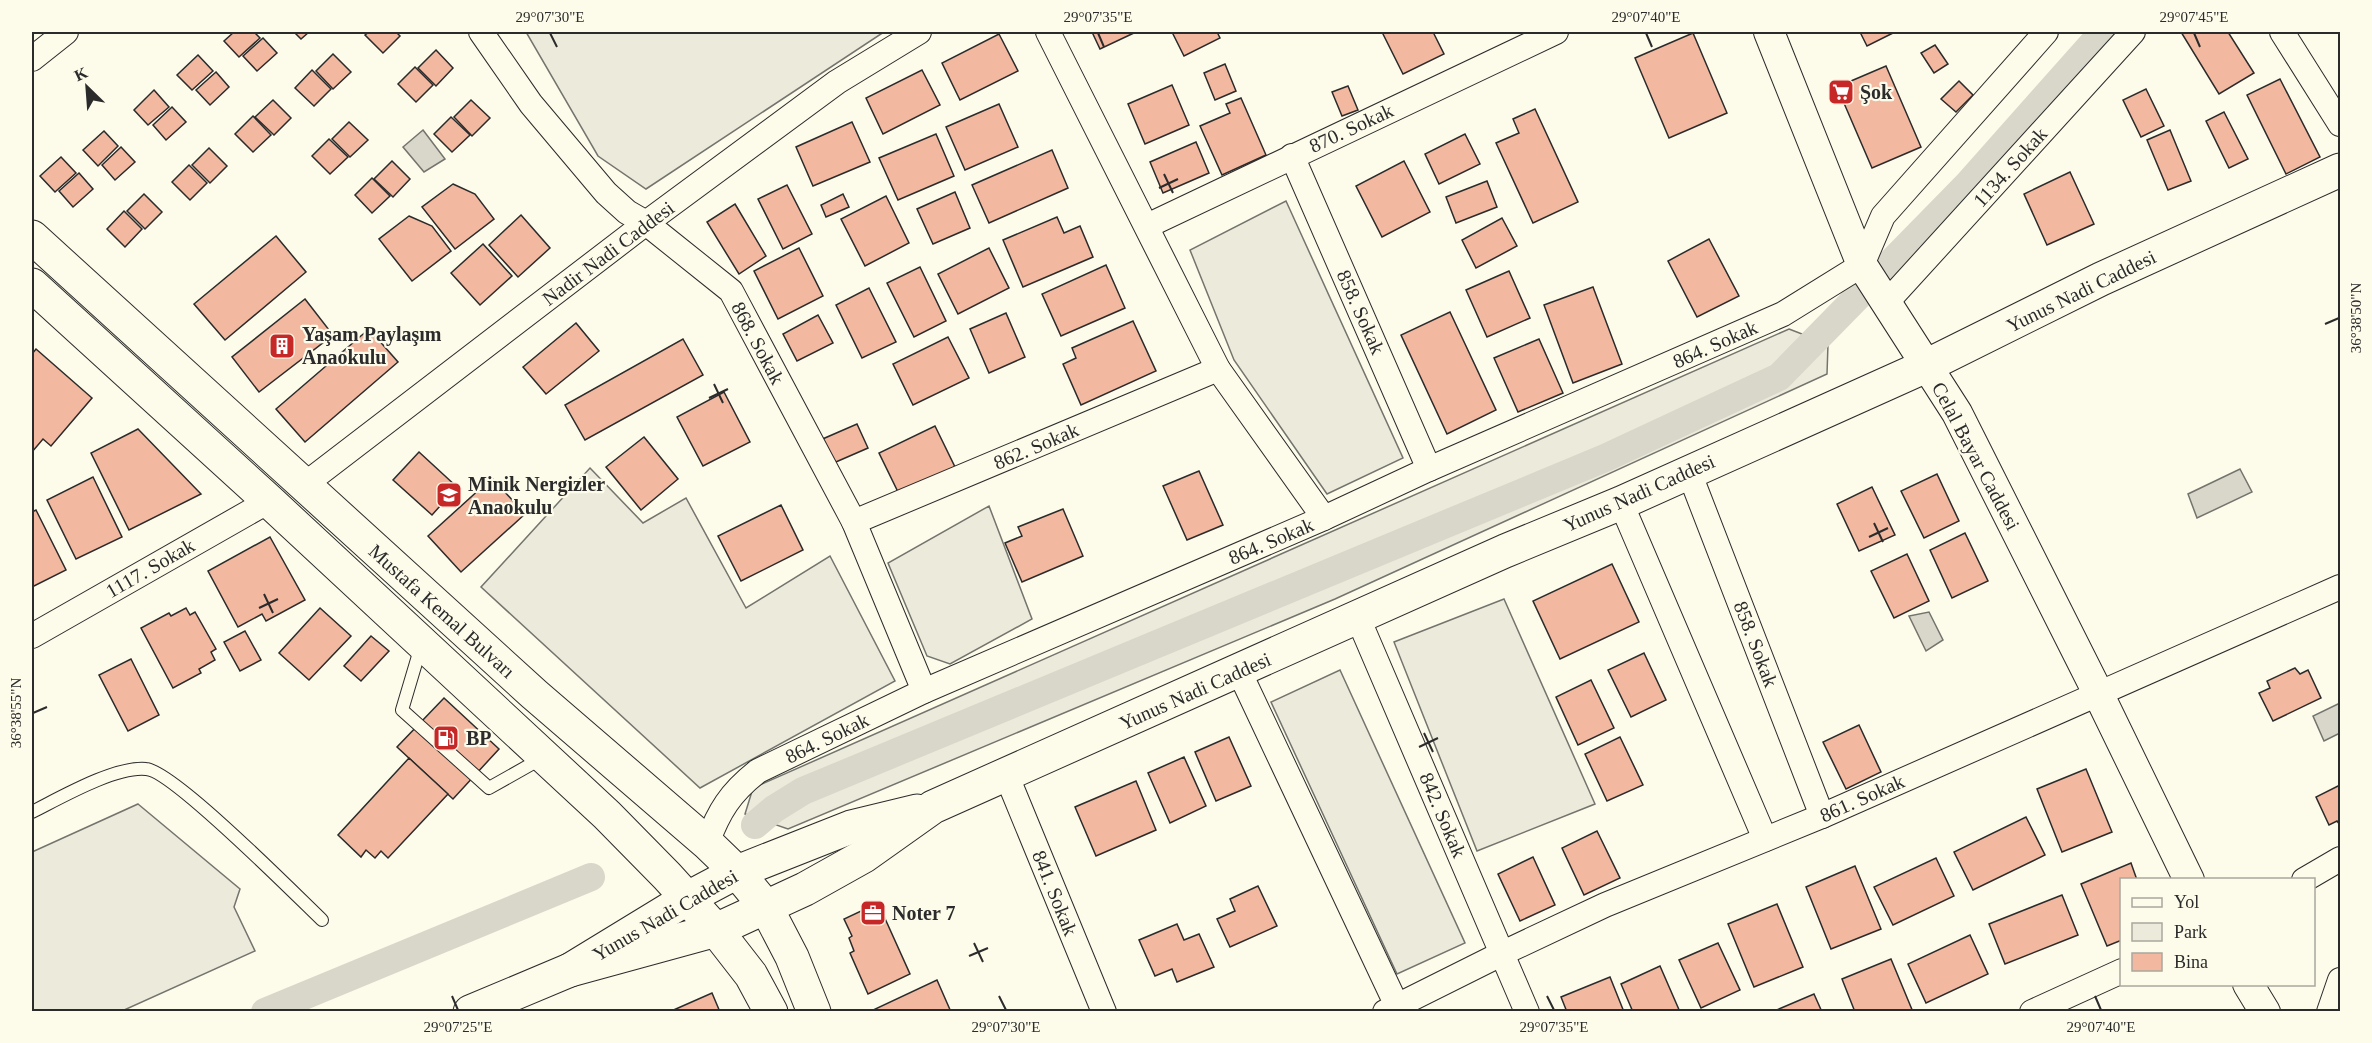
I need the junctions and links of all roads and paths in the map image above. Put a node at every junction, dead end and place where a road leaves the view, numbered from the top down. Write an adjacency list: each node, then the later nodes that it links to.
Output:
1 (66, 32): 10 (street)
2 (481, 32): 14 (street, 868. Sokak)
3 (919, 32): 14 (street, Nadir Nadi Caddesi)
4 (1048, 32): 15 (street)
5 (1556, 32): 12 (street, 870. Sokak)
6 (1768, 32): 17 (street, Celal Bayar Caddesi)
7 (2046, 32): 17 (street)
8 (2133, 32): 19 (street, 1134. Sokak)
9 (2282, 32): 11 (street)
10 (32, 59)
11 (2340, 124)
12 (1292, 156): 15 (street, 870. Sokak); 22 (street, 858. Sokak)
13 (2340, 170): 20 (main road, Yunus Nadi Caddesi)
14 (646, 223): 24 (street, Nadir Nadi Caddesi); 28 (street, 868. Sokak)
15 (1147, 226): 21 (street)
16 (32, 237): 24 (main road, Mustafa Kemal Bulvarı)
17 (1862, 266): 19 (street, Celal Bayar Caddesi); 22 (street, 864. Sokak)
18 (32, 285): 25 (main road, Mustafa Kemal Bulvarı)
19 (1886, 301): 20 (street, Celal Bayar Caddesi)
20 (1926, 366): 23 (main road, Yunus Nadi Caddesi); 35 (street, Celal Bayar Caddesi)
21 (1218, 369): 27 (street); 28 (street, 862. Sokak)
22 (1430, 469): 27 (street, 864. Sokak)
23 (1689, 472): 26 (main road, Yunus Nadi Caddesi); 40 (street, 858. Sokak)
24 (304, 485): 42 (main road, Mustafa Kemal Bulvarı)
25 (269, 501): 31 (street, 1117. Sokak); 32 (main road, Mustafa Kemal Bulvarı)
26 (1621, 503): 30 (main road, Yunus Nadi Caddesi); 41 (street)
27 (1324, 518): 34 (street, 864. Sokak)
28 (854, 522): 34 (street, 868. Sokak)
29 (2340, 587): 35 (street, 861. Sokak)
30 (1358, 618): 33 (main road, Yunus Nadi Caddesi); 51 (street, 842. Sokak)
31 (32, 636)
32 (421, 644): 36 (main road, Mustafa Kemal Bulvarı); 36 (lane)
33 (1239, 671): 37 (main road, Yunus Nadi Caddesi); 57 (street)
34 (924, 691): 42 (street, 864. Sokak)
35 (2098, 693): 40 (street, 861. Sokak); 45 (street, Celal Bayar Caddesi)
36 (544, 757): 47 (main road, Mustafa Kemal Bulvarı)
37 (1006, 774): 38 (main road, Yunus Nadi Caddesi); 60 (street, 841. Sokak)
38 (933, 807): 44 (main road, Yunus Nadi Caddesi); 48 (main road, Yunus Nadi Caddesi)
39 (32, 812): 49 (lane)
40 (1822, 816): 41 (street, 861. Sokak)
41 (1765, 839): 51 (street, 861. Sokak)
42 (707, 843): 44 (main road, Mustafa Kemal Bulvarı)
43 (2340, 859): 46 (street)
44 (737, 872): 47 (main road, Yunus Nadi Caddesi); 48 (main road, Mustafa Kemal Bulvarı)
45 (2188, 878)
46 (2306, 878)
47 (688, 898): 50 (main road, Mustafa Kemal Bulvarı); 52 (main road, Yunus Nadi Caddesi)
48 (766, 907): 50 (main road, Yunus Nadi Caddesi); 59 (main road, Mustafa Kemal Bulvarı)
49 (322, 920)
50 (716, 930): 52 (main road, Yunus Nadi Caddesi); 58 (main road, Mustafa Kemal Bulvarı)
51 (1503, 952): 57 (street, 861. Sokak); 61 (street, 842. Sokak)
52 (570, 970): 56 (main road, Yunus Nadi Caddesi)
53 (2120, 971): 62 (street)
54 (2340, 980): 64 (street)
55 (2249, 986): 63 (street)
56 (486, 1008)
57 (1391, 1009)
58 (771, 1011)
59 (814, 1011)
60 (1104, 1011)
61 (1527, 1011)
62 (2032, 1011)
63 (2265, 1011)
64 (2329, 1011)

